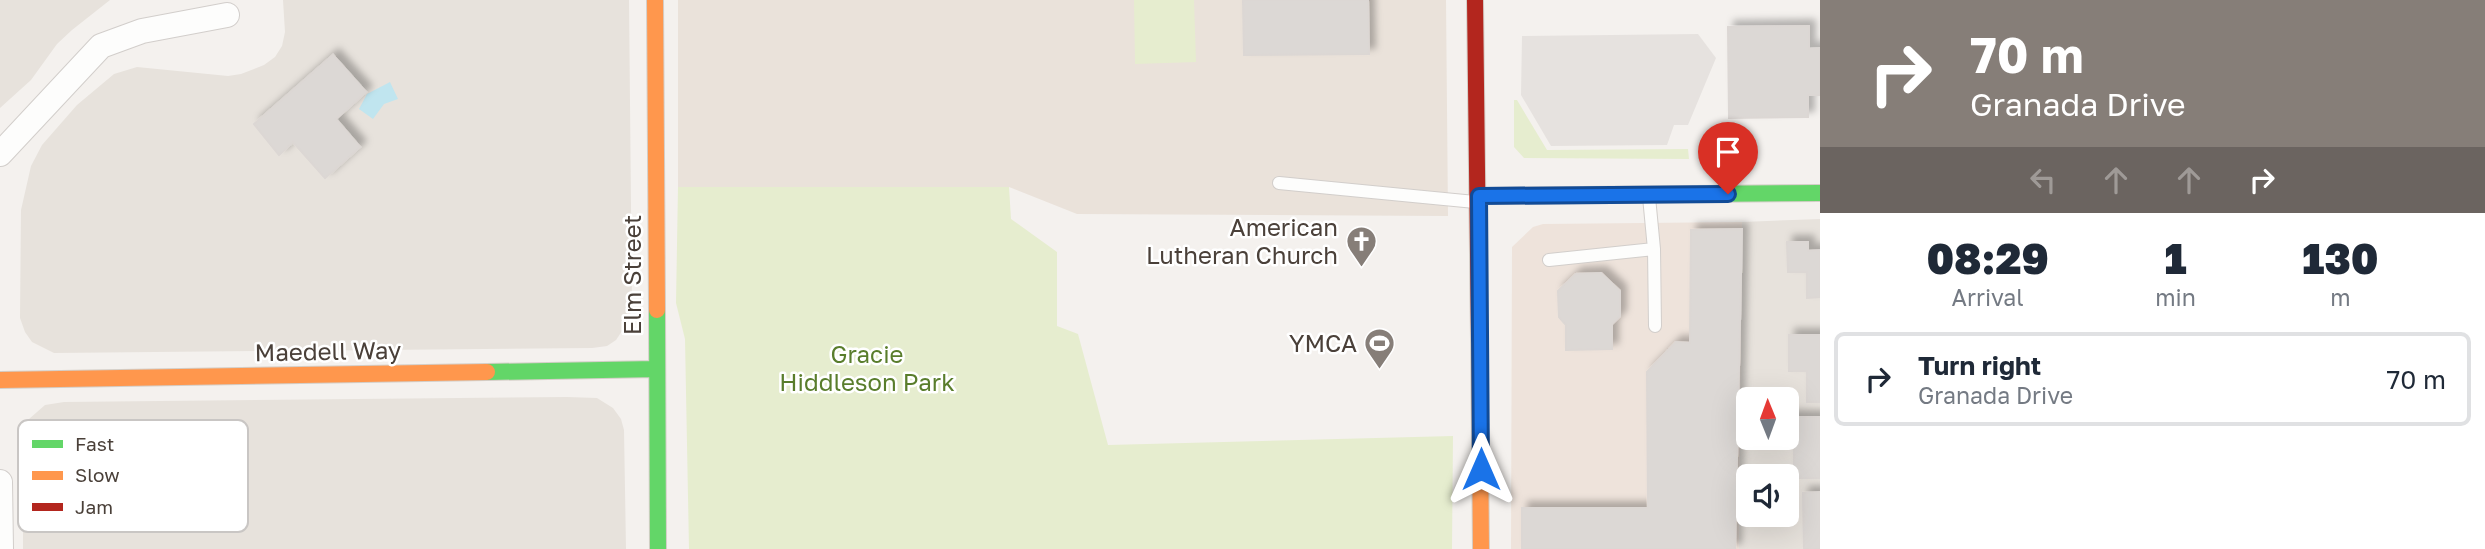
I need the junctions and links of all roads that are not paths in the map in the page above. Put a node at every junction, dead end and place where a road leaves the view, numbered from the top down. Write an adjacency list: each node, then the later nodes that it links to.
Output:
1 (654, 0): 12 (street, Elm Street)
2 (1475, 0): 8 (street)
3 (227, 15): 4 (street)
4 (0, 154)
5 (1279, 183): 8 (lane)
6 (1820, 193): 7 (street)
7 (1648, 194): 8 (street); 9 (lane)
8 (1479, 199): 17 (street)
9 (1654, 249): 10 (lane); 11 (lane)
10 (1549, 260)
11 (1655, 326)
12 (656, 369): 13 (street, Maedell Way); 16 (street, Elm Street)
13 (0, 380)
14 (0, 482): 15 (street)
15 (1, 549)
16 (658, 549)
17 (1481, 549)

